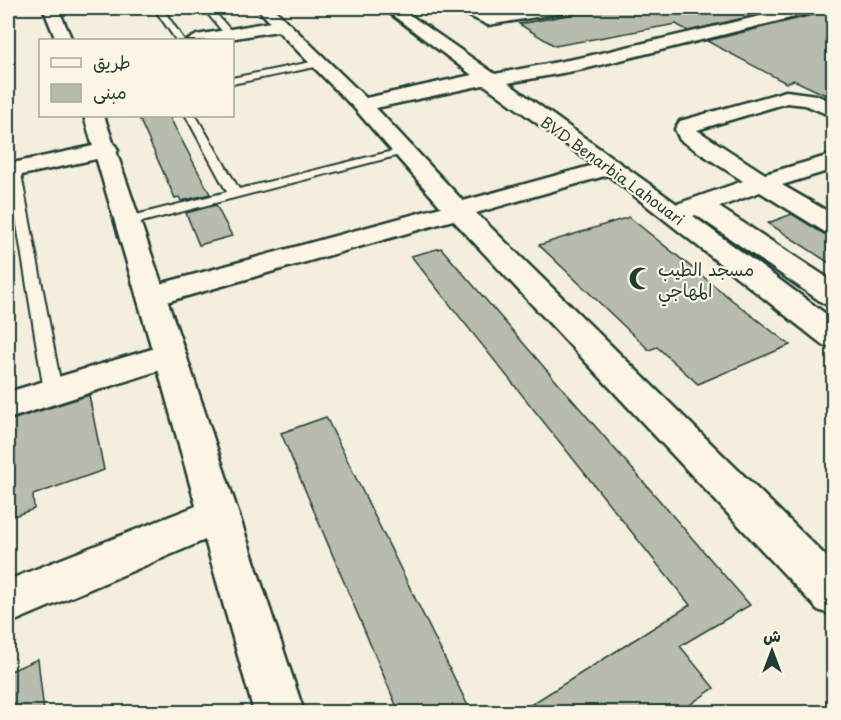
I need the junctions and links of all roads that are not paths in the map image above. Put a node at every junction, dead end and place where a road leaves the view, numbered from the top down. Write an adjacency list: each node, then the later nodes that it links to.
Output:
1 (51, 8): 11 (street)
2 (158, 8): 12 (lane)
3 (207, 8): 10 (lane)
4 (422, 8): 8 (street)
5 (461, 8): 6 (street)
6 (561, 8)
7 (813, 8): 15 (street)
8 (393, 10): 15 (street, BVD Benarbia Lahouari)
9 (273, 16): 10 (street); 14 (street)
10 (230, 35): 13 (street)
11 (64, 39)
12 (179, 39)
13 (204, 39)
14 (321, 63): 16 (lane); 17 (street)
15 (487, 80): 17 (street); 24 (street, BVD Benarbia Lahouari)
16 (234, 81)
17 (362, 105): 22 (street)
18 (834, 111): 26 (street)
19 (94, 117): 21 (street)
20 (192, 117): 27 (lane)
21 (107, 150): 25 (street); 31 (street)
22 (405, 152): 27 (lane); 29 (street)
23 (834, 161): 26 (street)
24 (612, 167): 29 (street); 30 (street, BVD Benarbia Lahouari)
25 (11, 170): 37 (lane)
26 (762, 183): 28 (street); 32 (street)
27 (235, 194): 31 (lane)
28 (699, 205): 30 (street); 34 (street)
29 (458, 210): 33 (street); 40 (street)
30 (673, 214): 35 (street, BVD Benarbia Lahouari)
31 (129, 221): 33 (street)
32 (834, 226)
33 (152, 296): 36 (street)
34 (834, 296)
35 (834, 337)
36 (170, 355): 37 (street); 39 (street)
37 (53, 391): 38 (street)
38 (8, 405)
39 (219, 515): 41 (street); 42 (street)
40 (834, 596)
41 (8, 602)
42 (279, 712)

